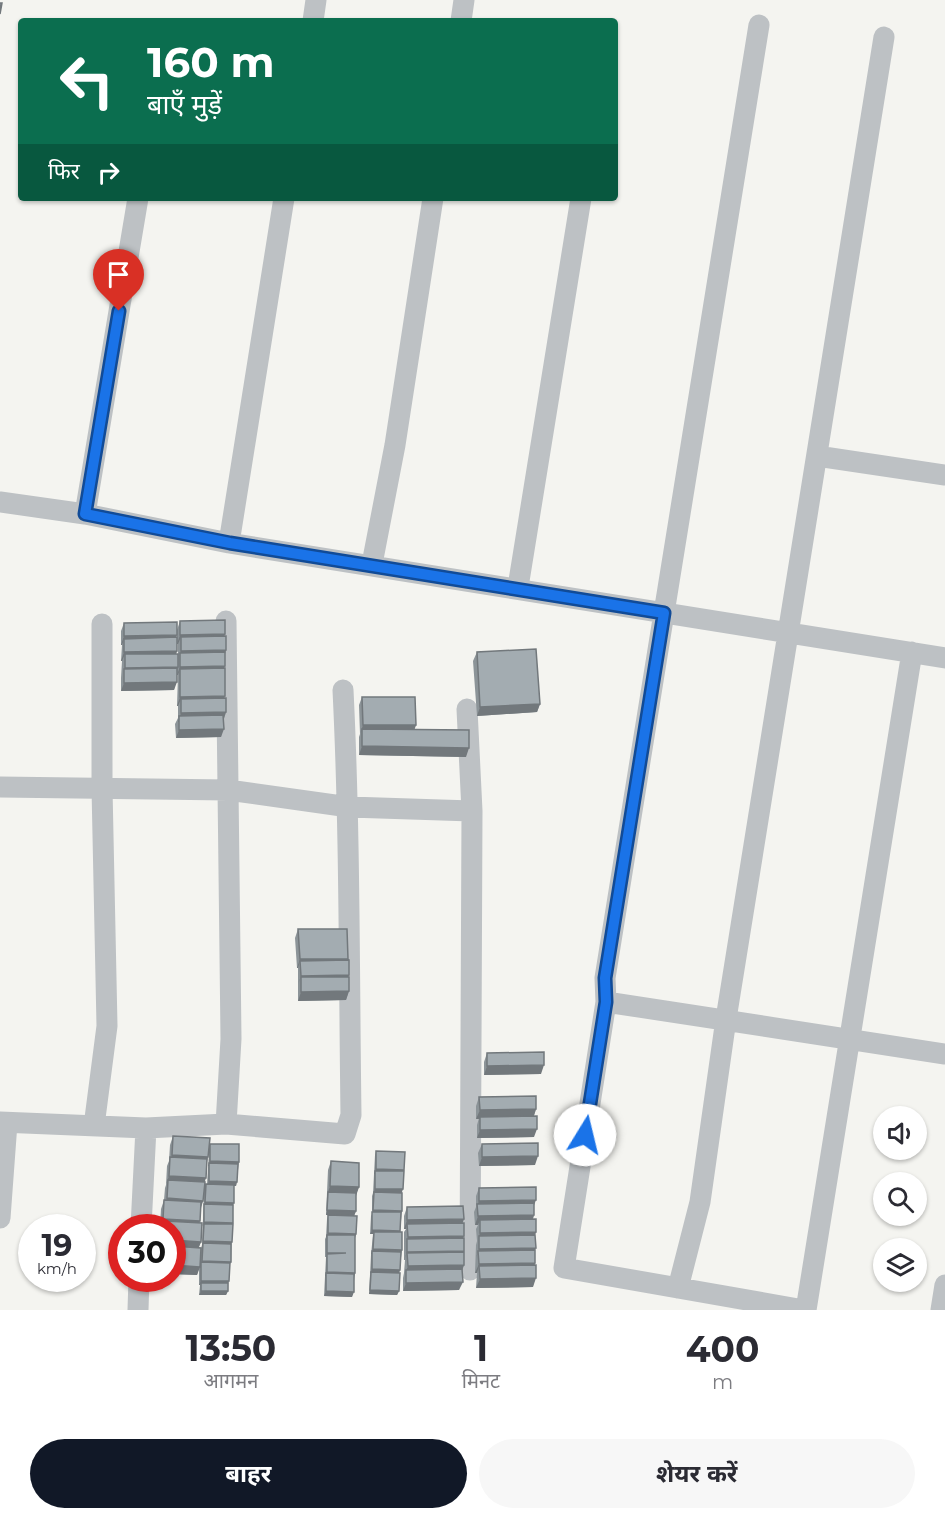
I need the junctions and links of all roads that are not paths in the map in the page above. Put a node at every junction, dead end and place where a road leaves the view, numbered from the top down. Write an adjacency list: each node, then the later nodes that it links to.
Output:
1 (316, 0): 3 (street)
2 (464, 0): 4 (street)
3 (313, 18)
4 (461, 18)
5 (759, 25): 18 (street)
6 (884, 37): 11 (street)
7 (137, 201): 14 (street)
8 (284, 201): 15 (street)
9 (433, 201): 16 (street)
10 (580, 201): 17 (street)
11 (816, 456): 12 (street); 21 (street)
12 (945, 475)
13 (0, 502): 14 (street)
14 (85, 514): 15 (street)
15 (230, 543): 16 (street)
16 (372, 564): 17 (street)
17 (518, 587): 18 (street)
18 (664, 613): 21 (street); 31 (street)
19 (226, 621): 28 (street)
20 (102, 624): 27 (street)
21 (788, 633): 22 (street); 32 (street)
22 (912, 652): 23 (street); 33 (street)
23 (945, 658)
24 (344, 690): 29 (street)
25 (467, 709): 30 (street)
26 (0, 787): 27 (street)
27 (102, 788): 28 (street); 37 (street)
28 (228, 790): 29 (street); 36 (street)
29 (349, 807): 30 (street); 36 (street)
30 (472, 811): 41 (street)
31 (606, 1002): 32 (street); 43 (street)
32 (726, 1019): 33 (street); 43 (street)
33 (850, 1038): 34 (street); 46 (street)
34 (945, 1054)
35 (3, 1123): 37 (street); 40 (street)
36 (225, 1124): 38 (street)
37 (94, 1126): 38 (street)
38 (146, 1128): 39 (street)
39 (142, 1214)
40 (0, 1218)
41 (470, 1270)
42 (945, 1285): 47 (street)
43 (678, 1288): 46 (street)
44 (139, 1292): 45 (street)
45 (138, 1310)
46 (805, 1310)
47 (941, 1310)

